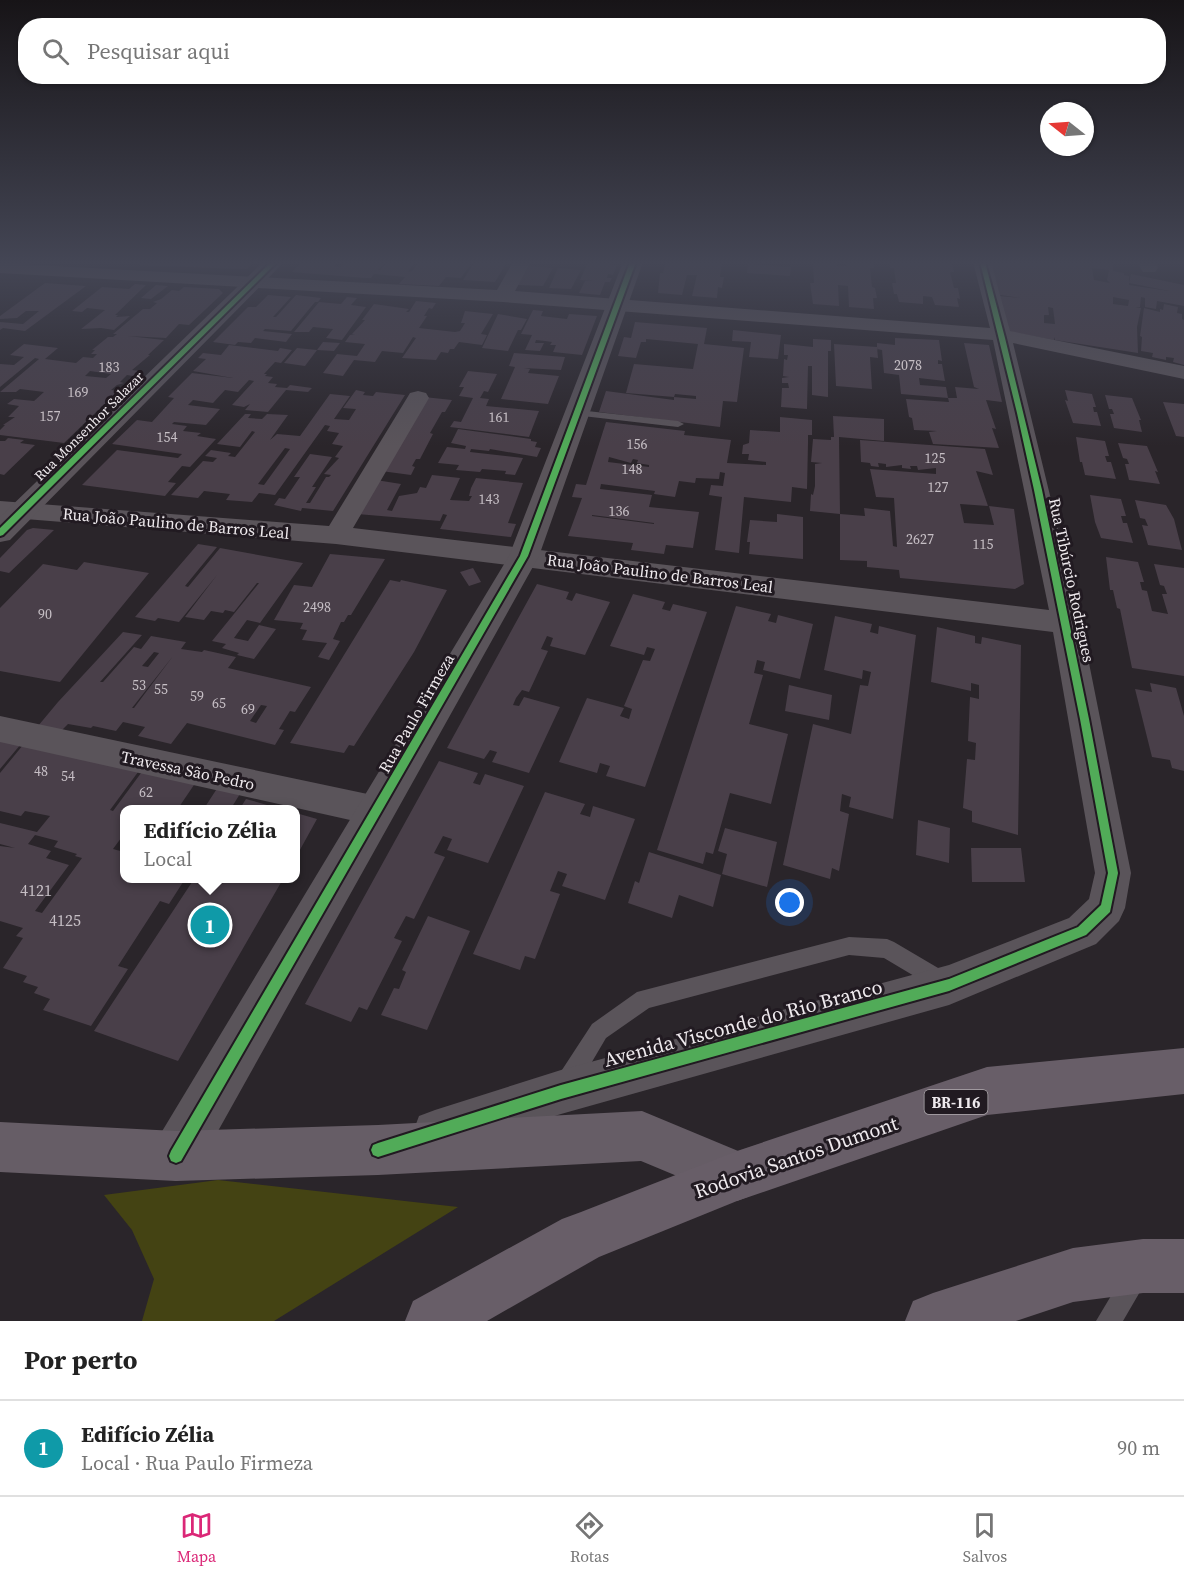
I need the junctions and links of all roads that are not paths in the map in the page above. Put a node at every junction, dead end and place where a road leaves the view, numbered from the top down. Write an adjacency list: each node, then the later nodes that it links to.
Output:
1 (209, 324): 10 (street, Rua Monsenhor Salazar)
2 (611, 324): 8 (street, Rua Paulo Firmeza)
3 (852, 324): 5 (street)
4 (999, 324): 5 (street, Rua Tibúrcio Rodrigues)
5 (1002, 335): 6 (street); 14 (street, Rua Tibúrcio Rodrigues)
6 (1184, 373)
7 (418, 398): 12 (street)
8 (578, 413): 9 (lane); 13 (street, Rua Paulo Firmeza)
9 (678, 424)
10 (12, 510): 11 (street, Rua Monsenhor Salazar); 12 (street, Rua João Paulino de Barros Leal)
11 (0, 533)
12 (336, 536): 13 (street, Rua João Paulino de Barros Leal)
13 (524, 556): 14 (street, Rua João Paulino de Barros Leal); 16 (street, Rua Paulo Firmeza)
14 (1067, 623): 17 (street, Rua Tibúrcio Rodrigues)
15 (0, 729): 16 (street, Travessa São Pedro)
16 (377, 811): 23 (street, Rua Paulo Firmeza)
17 (1106, 908): 18 (street, Avenida Visconde do Rio Branco)
18 (949, 985): 20 (street, Avenida Visconde do Rio Branco); 20 (lane)
19 (1184, 1071): 24 (highway, Rodovia Santos Dumont / BR-116)
20 (561, 1092): 22 (street, Avenida Visconde do Rio Branco)
21 (0, 1147): 23 (main road, Avenida Visconde do Rio Branco)
22 (378, 1150): 23 (main road, Avenida Visconde do Rio Branco); 24 (main road, Avenida Visconde do Rio Branco)
23 (176, 1156)
24 (737, 1176): 26 (highway, Rodovia Santos Dumont / BR-116)
25 (1164, 1266): 27 (highway); 28 (lane)
26 (433, 1321)
27 (933, 1321)
28 (1110, 1321)

